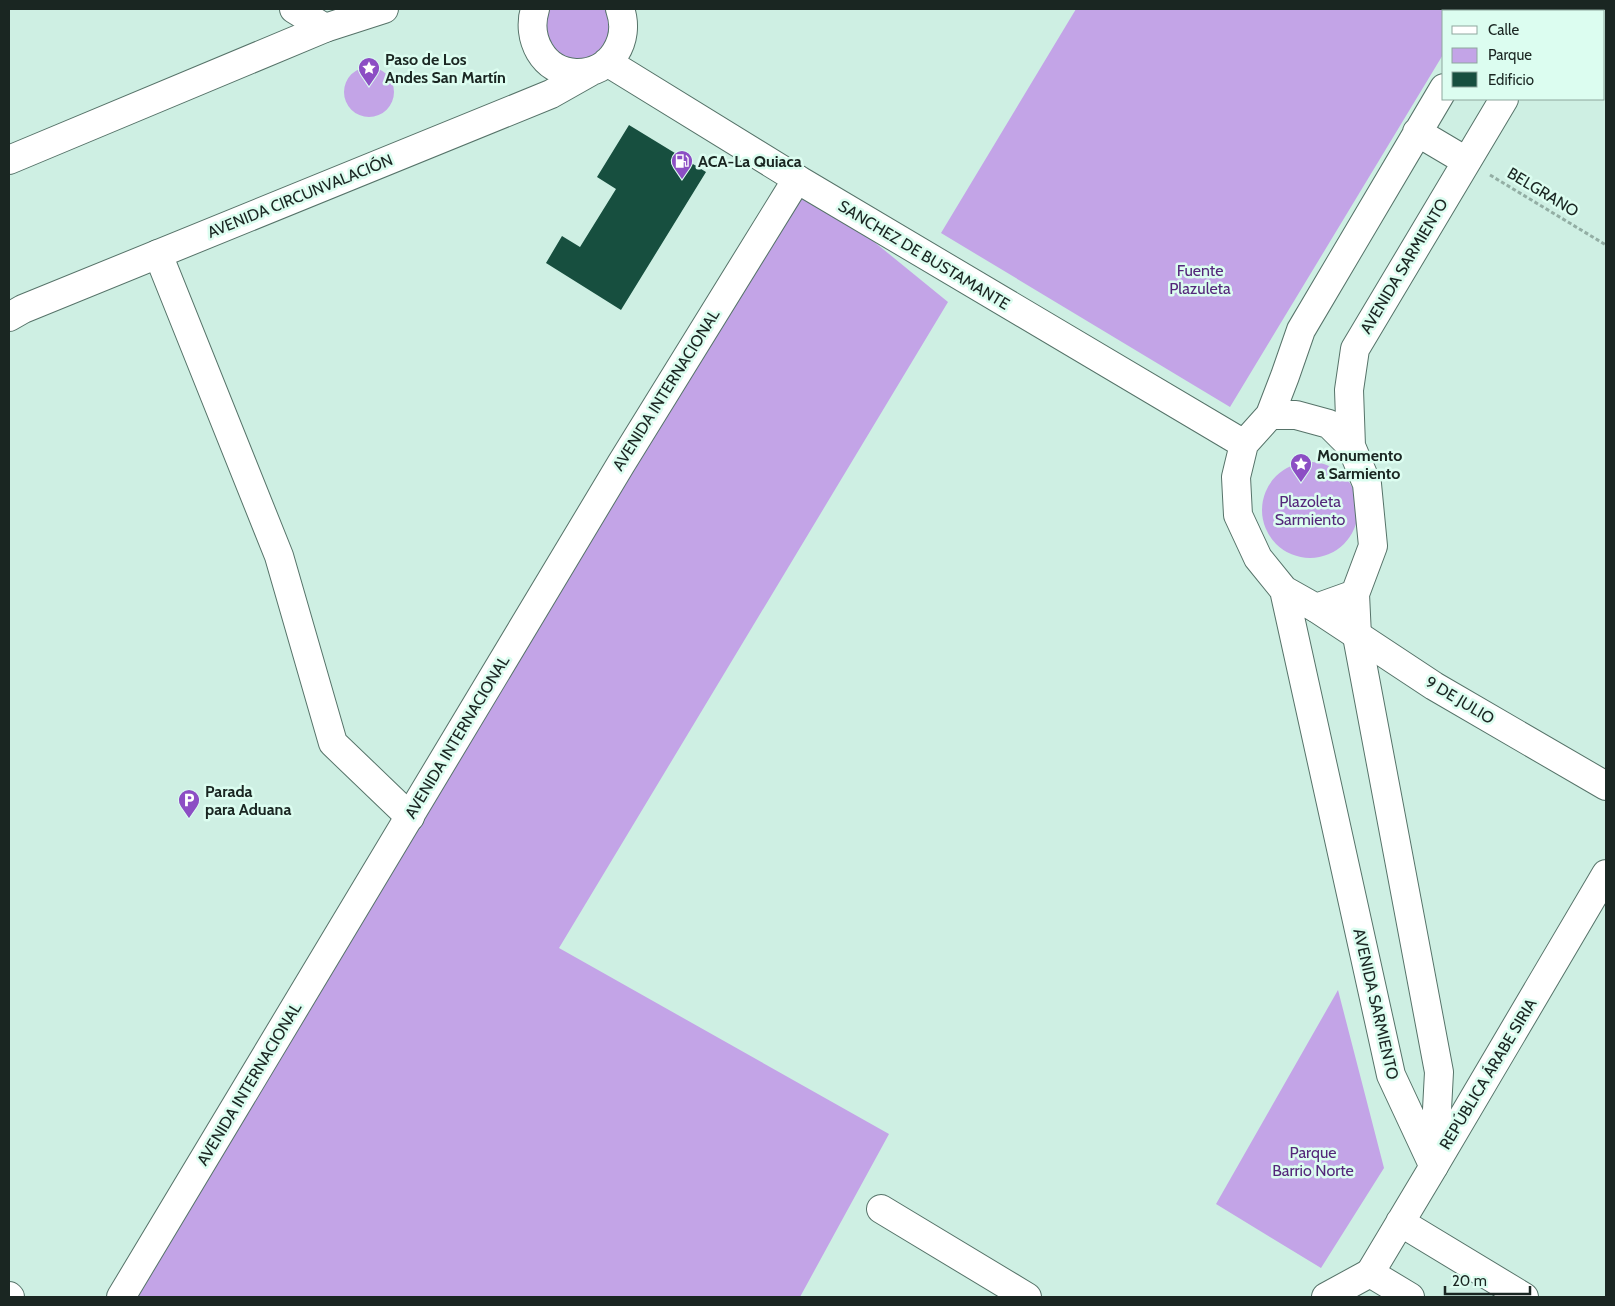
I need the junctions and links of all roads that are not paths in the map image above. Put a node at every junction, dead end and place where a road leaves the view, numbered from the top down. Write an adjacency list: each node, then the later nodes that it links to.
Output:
1 (294, 9): 5 (main road)
2 (384, 9): 5 (main road)
3 (536, 9): 6 (main road)
4 (624, 12): 6 (main road)
5 (325, 28): 10 (main road)
6 (598, 67): 12 (main road, SANCHEZ DE BUSTAMANTE); 13 (main road, AVENIDA CIRCUNVALACIÓN)
7 (1442, 91): 9 (main road)
8 (1503, 100): 11 (main road, AVENIDA SARMIENTO)
9 (1417, 132): 11 (main road); 15 (main road)
10 (9, 160)
11 (1466, 161): 17 (main road, AVENIDA SARMIENTO)
12 (797, 179): 16 (main road, SANCHEZ DE BUSTAMANTE); 23 (main road, AVENIDA INTERNACIONAL)
13 (158, 254): 14 (main road, AVENIDA CIRCUNVALACIÓN); 23 (main road)
14 (9, 317)
15 (1270, 415): 16 (main road); 17 (main road)
16 (1244, 444): 18 (main road)
17 (1352, 446): 19 (main road)
18 (1284, 590): 20 (main road); 25 (main road, AVENIDA SARMIENTO)
19 (1355, 594): 20 (main road); 21 (main road)
20 (1316, 608): 21 (main road, 9 DE JULIO)
21 (1358, 636): 22 (main road, 9 DE JULIO); 25 (main road)
22 (1606, 786)
23 (410, 817): 29 (main road, AVENIDA INTERNACIONAL)
24 (1606, 874): 25 (main road, REPÚBLICA ÁRABE SIRIA)
25 (1434, 1166): 27 (main road, REPÚBLICA ÁRABE SIRIA)
26 (881, 1209): 30 (main road)
27 (1400, 1222): 28 (main road, REPÚBLICA ÁRABE SIRIA); 34 (main road)
28 (1370, 1273): 31 (main road); 32 (main road, REPÚBLICA ÁRABE SIRIA); 33 (main road)
29 (121, 1297)
30 (1027, 1297)
31 (1326, 1297)
32 (1355, 1297)
33 (1410, 1297)
34 (1524, 1297)

